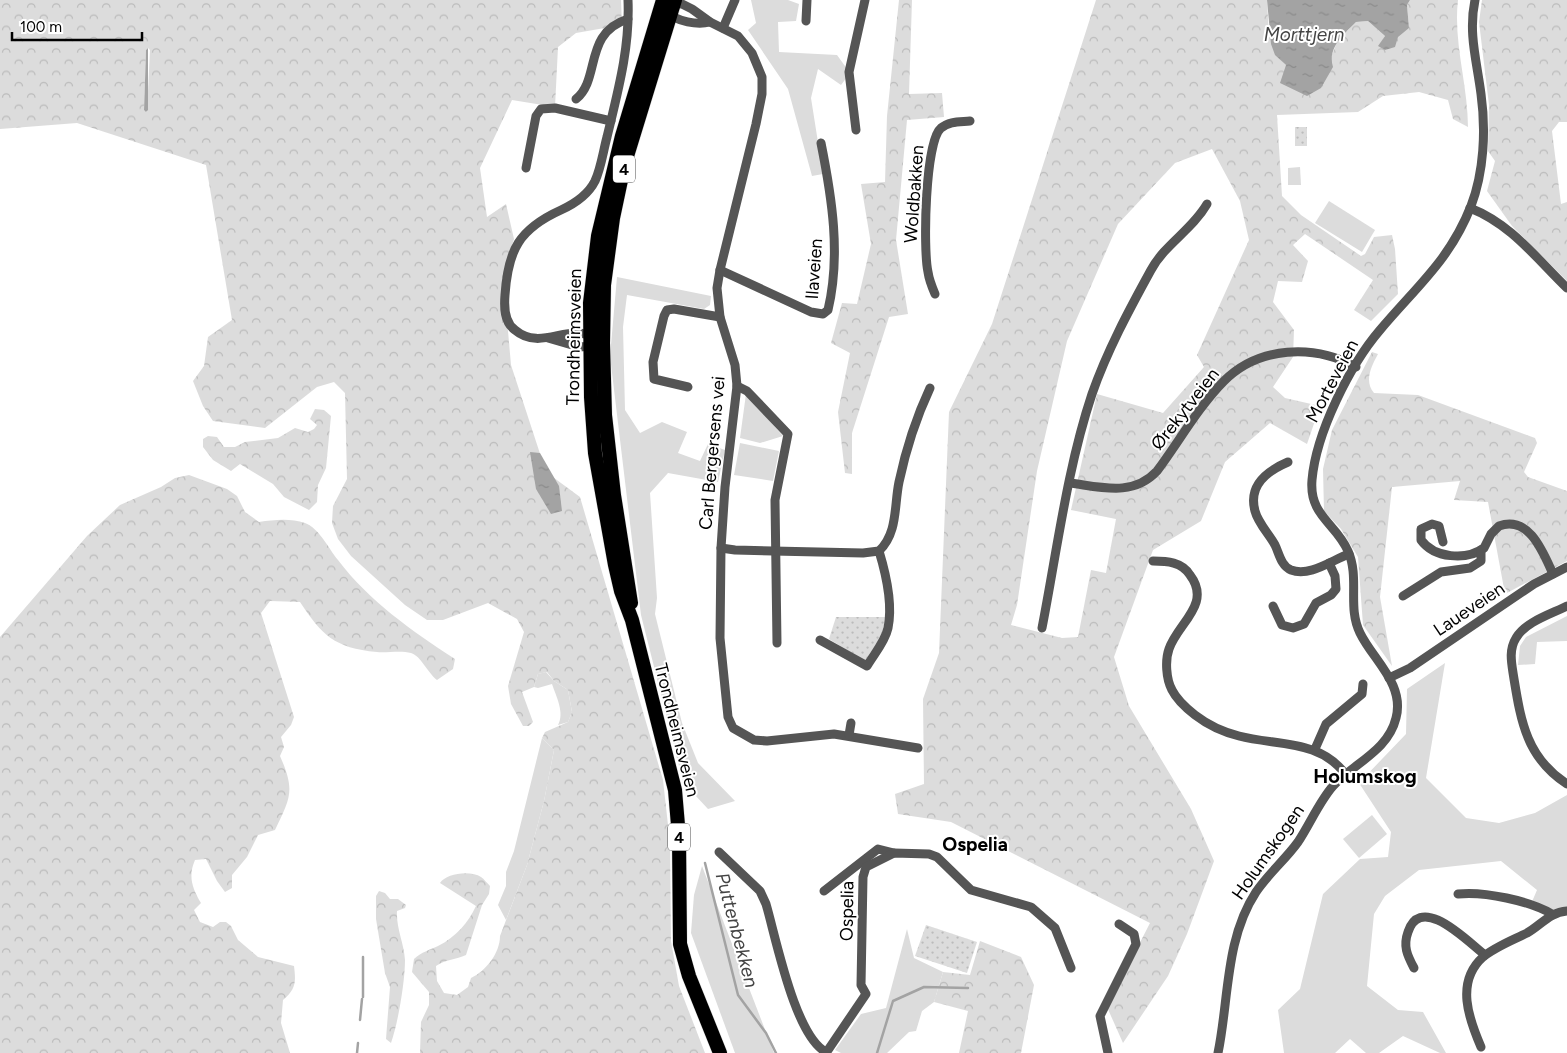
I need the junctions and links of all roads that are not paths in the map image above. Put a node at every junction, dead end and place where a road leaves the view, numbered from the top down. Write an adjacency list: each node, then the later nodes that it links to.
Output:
1 (628, 0): 7 (street)
2 (735, 0): 10 (street)
3 (807, 0): 8 (street)
4 (865, 0): 14 (street)
5 (1475, 0): 18 (street, Morteveien)
6 (669, 4): 9 (street, Carl Bergersens vei); 9 (street, Carl Bergersens vei); 23 (highway, Trondheimsveien / 4)
7 (628, 19): 11 (street); 12 (street)
8 (806, 21)
9 (710, 22): 10 (street, Carl Bergersens vei)
10 (723, 28): 19 (street, Carl Bergersens vei)
11 (576, 99)
12 (611, 120): 16 (street); 23 (street)
13 (970, 121): 21 (street, Woldbakken)
14 (856, 130)
15 (821, 143): 19 (street, Ilaveien)
16 (526, 168)
17 (1207, 204): 29 (street)
18 (1470, 208): 20 (street); 24 (street, Morteveien)
19 (720, 270): 22 (street, Carl Bergersens vei)
20 (1567, 288)
21 (935, 294)
22 (720, 317): 25 (street, Carl Bergersens vei); 26 (street)
23 (594, 342): 65 (highway, Trondheimsveien / 4)
24 (1356, 367): 29 (street, Ørekytveien); 35 (street, Morteveien)
25 (737, 386): 31 (street, Carl Bergersens vei); 33 (street)
26 (688, 387)
27 (930, 388): 34 (street)
28 (1288, 462): 37 (street)
29 (1070, 483): 43 (street)
30 (1443, 542): 32 (street)
31 (721, 548): 33 (street); 49 (street, Carl Bergersens vei)
32 (1481, 550): 39 (street); 40 (street)
33 (777, 551): 34 (street); 45 (street)
34 (879, 551): 44 (street)
35 (1349, 554): 37 (street); 46 (street, Morteveien)
36 (1153, 561): 51 (street)
37 (1329, 563): 41 (street)
38 (1567, 567): 39 (street, Laueveien)
39 (1553, 574): 46 (street, Laueveien)
40 (1403, 596)
41 (1273, 606)
42 (1567, 606): 53 (street)
43 (1042, 628)
44 (820, 640)
45 (777, 643)
46 (1389, 678): 52 (street, Morteveien)
47 (1363, 684): 51 (street)
48 (851, 723): 49 (street)
49 (849, 735): 50 (street, Carl Bergersens vei)
50 (918, 748)
51 (1315, 749): 52 (street)
52 (1349, 772): 68 (street, Holumskogen)
53 (1567, 784)
54 (719, 852): 66 (street, Ospelia)
55 (894, 853): 56 (street); 62 (street, Ospelia); 66 (street, Ospelia)
56 (824, 890)
57 (1458, 894): 59 (street)
58 (1567, 911): 59 (street)
59 (1552, 914): 61 (street)
60 (1119, 924): 67 (street)
61 (1485, 955): 63 (street); 64 (street)
62 (1071, 968)
63 (1414, 968)
64 (1481, 1047)
65 (720, 1053)
66 (826, 1053)
67 (1108, 1053)
68 (1218, 1053)

